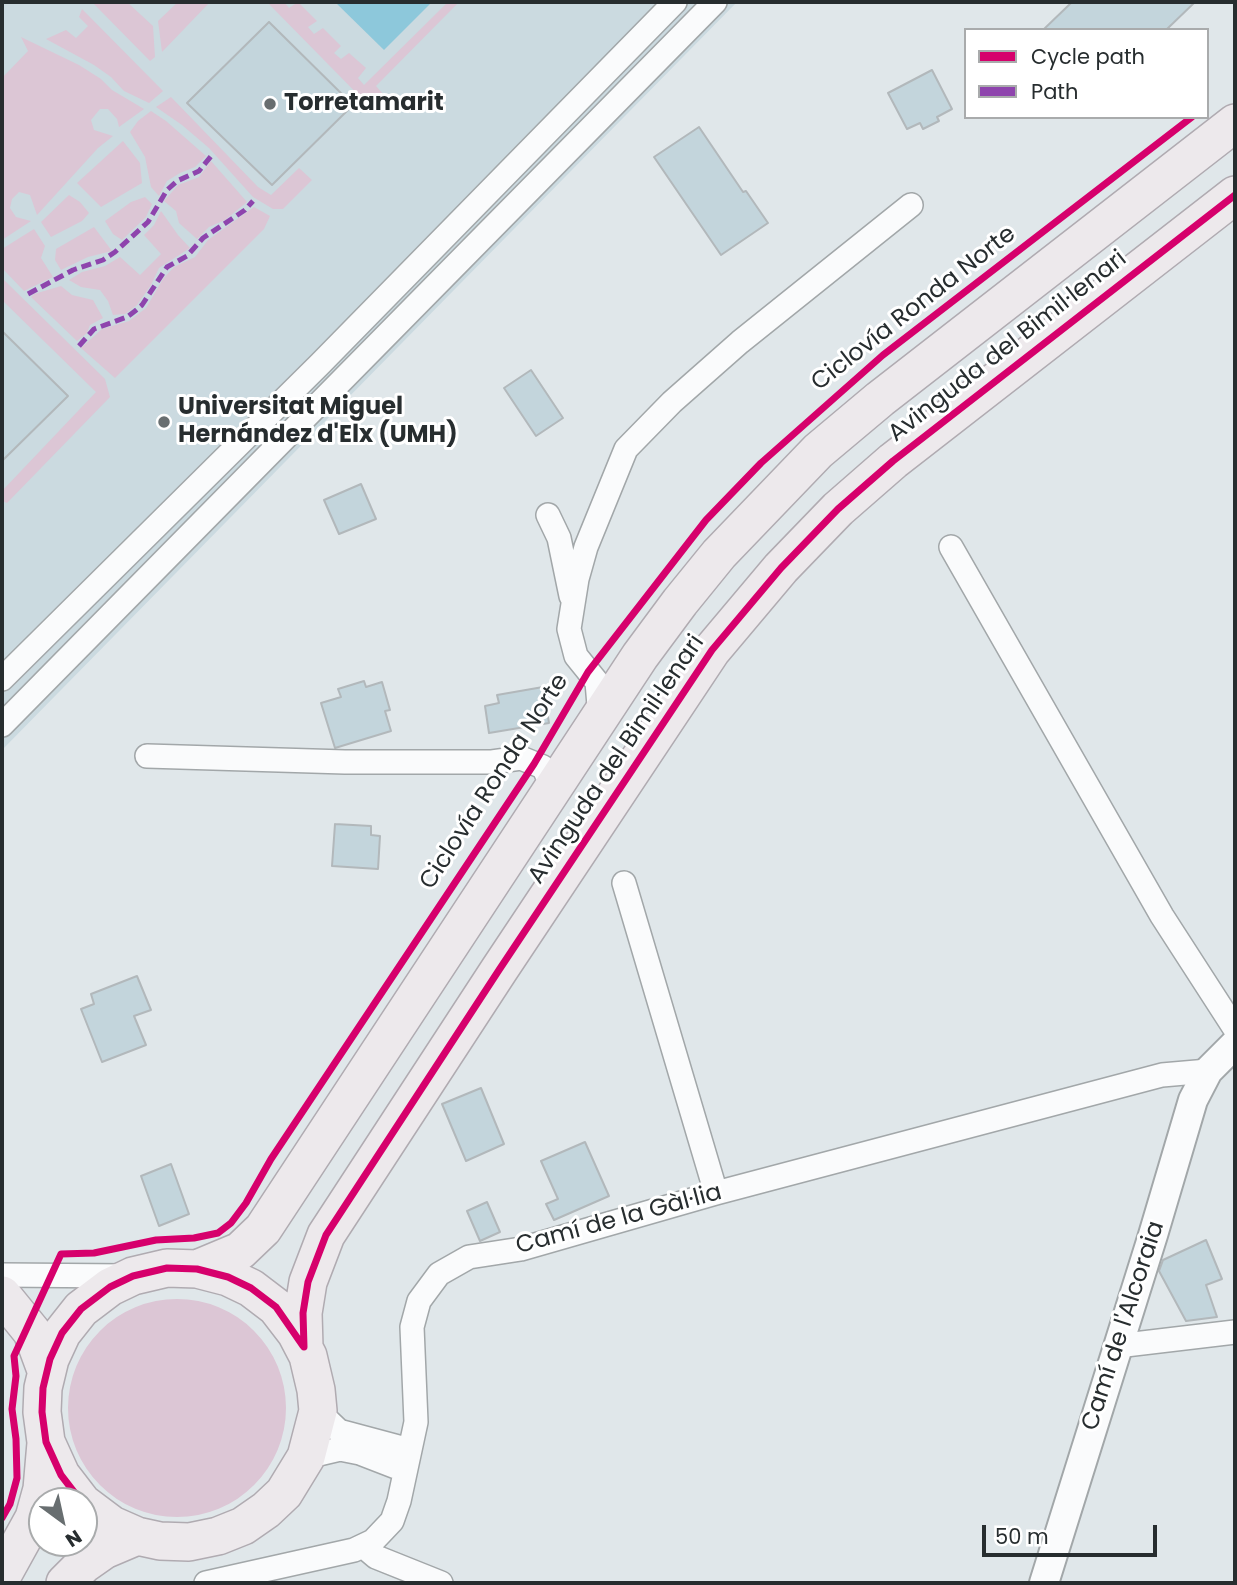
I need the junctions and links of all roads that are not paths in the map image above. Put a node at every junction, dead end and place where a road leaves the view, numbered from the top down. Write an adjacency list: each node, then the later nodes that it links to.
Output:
1 (675, 2): 9 (street)
2 (715, 2): 11 (street)
3 (1235, 123): 10 (main road, Avinguda del Bimil·lenari)
4 (1235, 195): 25 (main road, Avinguda del Bimil·lenari)
5 (911, 205): 8 (street)
6 (548, 514): 8 (street)
7 (951, 547): 15 (street)
8 (573, 606): 10 (street)
9 (2, 679)
10 (600, 717): 13 (main road, Avinguda del Bimil·lenari)
11 (2, 725)
12 (147, 756): 13 (street)
13 (554, 787): 19 (main road, Avinguda del Bimil·lenari)
14 (624, 883): 18 (street)
15 (1235, 1029)
16 (1235, 1044): 17 (street)
17 (1208, 1071): 18 (street, Camí de la Gàl·lia); 24 (street, Camí de l'Alcoraia)
18 (716, 1193): 30 (street, Camí de la Gàl·lia)
19 (197, 1269): 21 (main road); 25 (main road)
20 (2, 1275): 21 (street)
21 (134, 1276): 26 (main road)
22 (2, 1295): 26 (main road)
23 (1235, 1332): 24 (street)
24 (1117, 1346): 39 (street, Camí de l'Alcoraia)
25 (304, 1347): 27 (main road)
26 (46, 1370): 28 (main road)
27 (318, 1411): 29 (main road); 30 (street)
28 (46, 1441): 31 (main road); 35 (main road)
29 (306, 1457): 30 (street); 33 (main road)
30 (407, 1460): 34 (street, Camí de la Gàl·lia)
31 (71, 1487)
32 (98, 1514): 33 (main road)
33 (137, 1536): 36 (main road)
34 (363, 1546): 37 (street, Camí de la Gàl·lia); 38 (street)
35 (2, 1576)
36 (65, 1583)
37 (206, 1583)
38 (441, 1583)
39 (1044, 1583)

